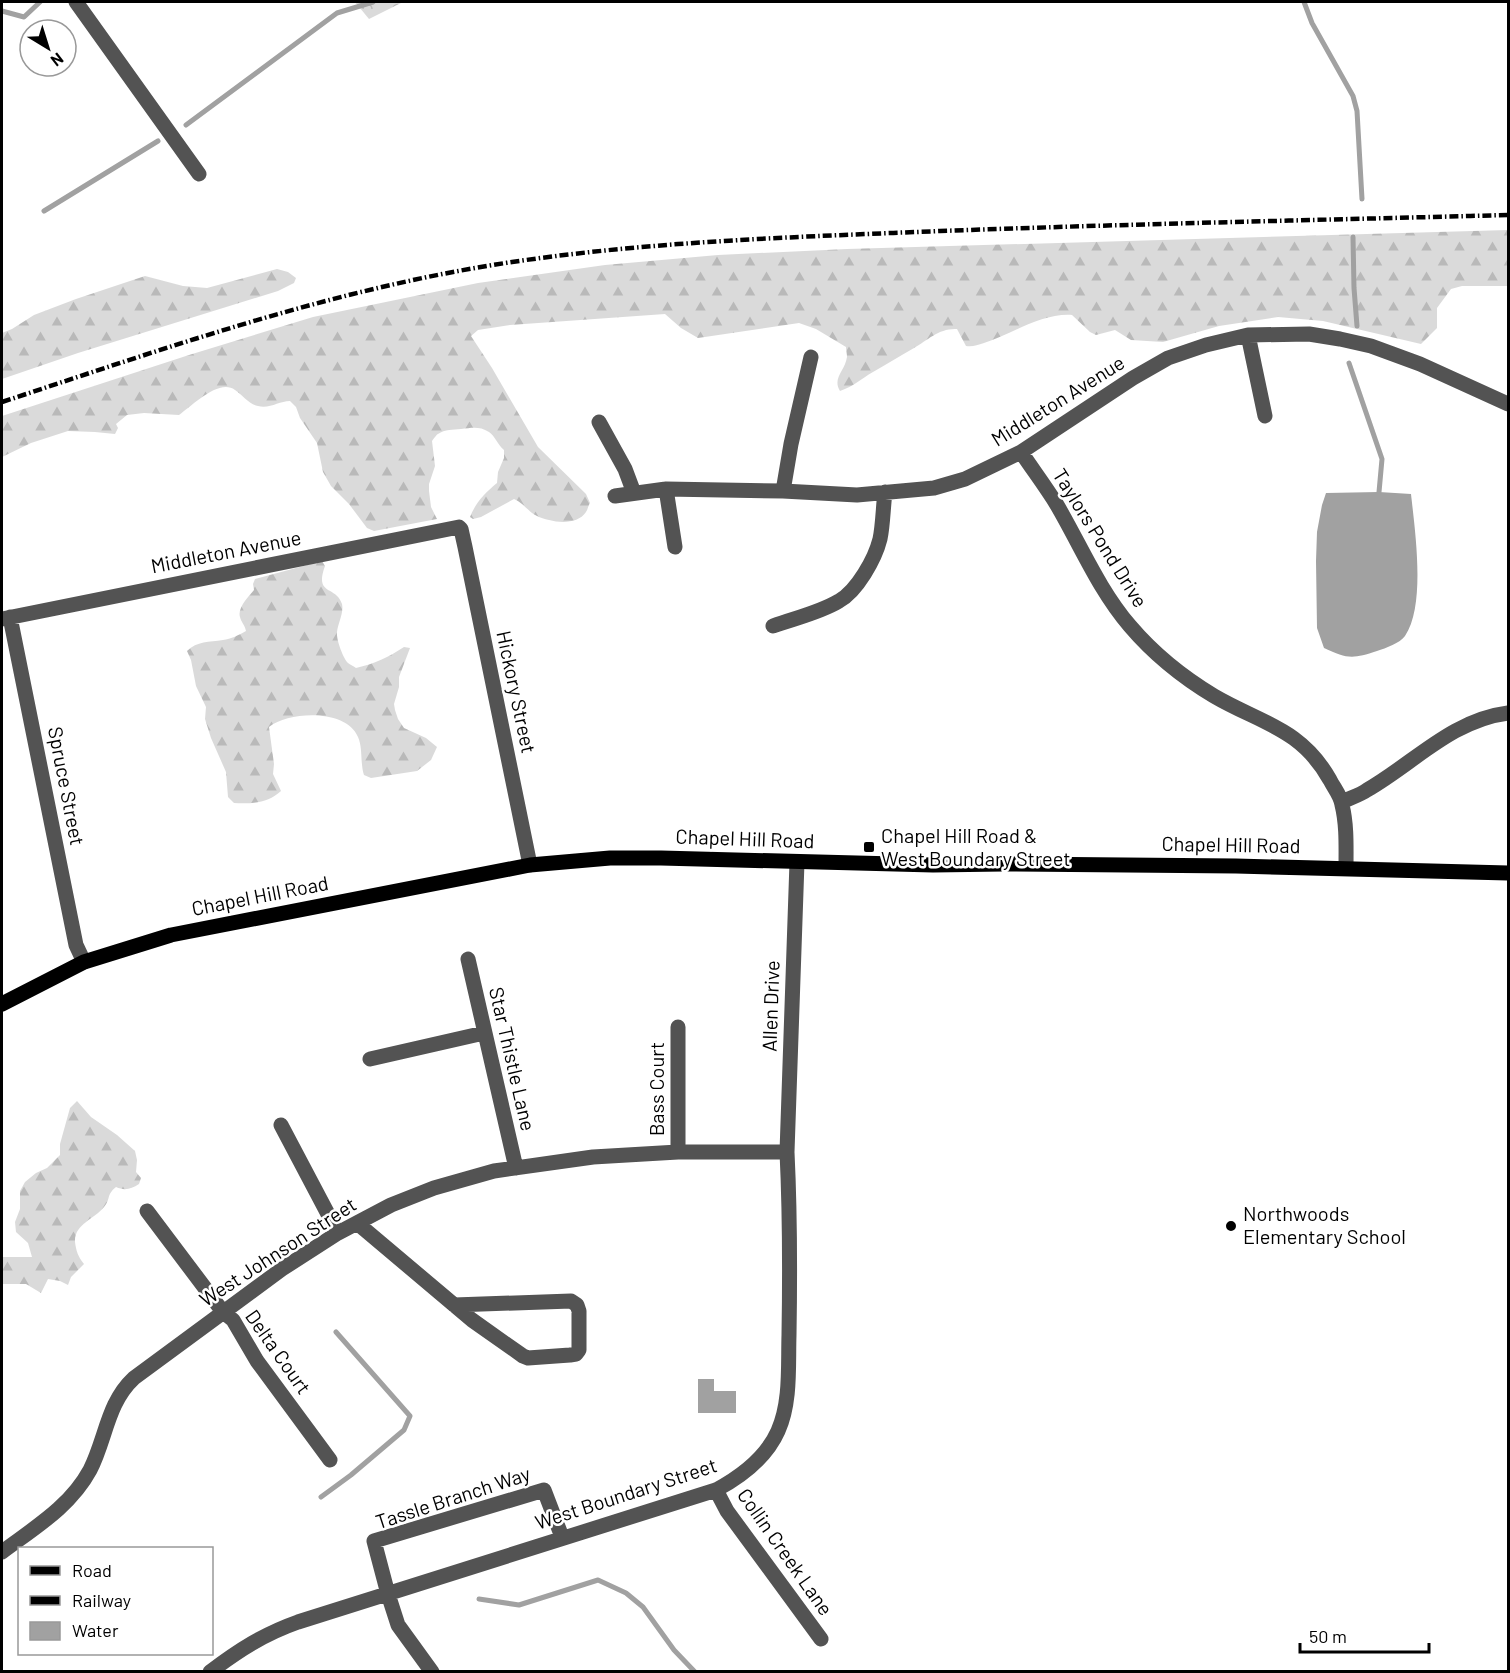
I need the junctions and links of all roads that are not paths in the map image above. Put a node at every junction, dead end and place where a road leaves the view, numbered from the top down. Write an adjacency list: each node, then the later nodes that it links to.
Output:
1 (76, 2): 2 (street)
2 (199, 174)
3 (1248, 335): 5 (street, Middleton Avenue); 6 (street); 8 (street, Middleton Avenue)
4 (811, 357): 10 (street)
5 (1509, 404)
6 (1265, 416)
7 (600, 422): 12 (street)
8 (1021, 452): 11 (street, Middleton Avenue); 19 (street, Taylors Pond Drive)
9 (666, 489): 10 (street, Middleton Avenue); 12 (street, Middleton Avenue); 15 (street)
10 (783, 491): 11 (street, Middleton Avenue)
11 (885, 492): 17 (street)
12 (634, 493): 13 (street, Middleton Avenue)
13 (615, 496)
14 (459, 527): 16 (street, Middleton Avenue); 21 (street, Hickory Street)
15 (675, 547)
16 (6, 618): 25 (street, Spruce Street)
17 (773, 626)
18 (1509, 713): 19 (street)
19 (1342, 802): 22 (street, Taylors Pond Drive)
20 (797, 862): 21 (main road, Chapel Hill Road); 22 (main road, Chapel Hill Road); 32 (street, Allen Drive)
21 (530, 865): 25 (main road, Chapel Hill Road)
22 (1346, 868): 23 (main road, Chapel Hill Road)
23 (1509, 873)
24 (468, 959): 28 (street, Star Thistle Lane)
25 (84, 962): 26 (main road, Chapel Hill Road)
26 (2, 1004)
27 (678, 1027): 31 (street, Bass Court)
28 (484, 1033): 29 (street); 33 (street, Star Thistle Lane)
29 (370, 1059)
30 (281, 1125): 36 (street)
31 (678, 1152): 32 (street, West Johnson Street); 33 (street, West Johnson Street)
32 (787, 1152): 40 (street, West Boundary Street)
33 (516, 1168): 35 (street, West Johnson Street)
34 (147, 1211): 38 (street, Delta Court)
35 (357, 1222): 36 (street, West Johnson Street); 37 (street)
36 (338, 1233): 38 (street, West Johnson Street)
37 (454, 1305): 37 (street)
38 (223, 1312): 39 (street, Delta Court); 42 (street, West Johnson Street)
39 (330, 1460)
40 (716, 1490): 41 (street, West Boundary Street); 44 (street, Collin Creek Lane)
41 (562, 1537): 43 (street, West Boundary Street); 43 (street, Tassle Branch Way)
42 (2, 1552)
43 (388, 1594): 45 (street, West Boundary Street); 46 (street)
44 (821, 1639)
45 (214, 1670)
46 (432, 1671)

